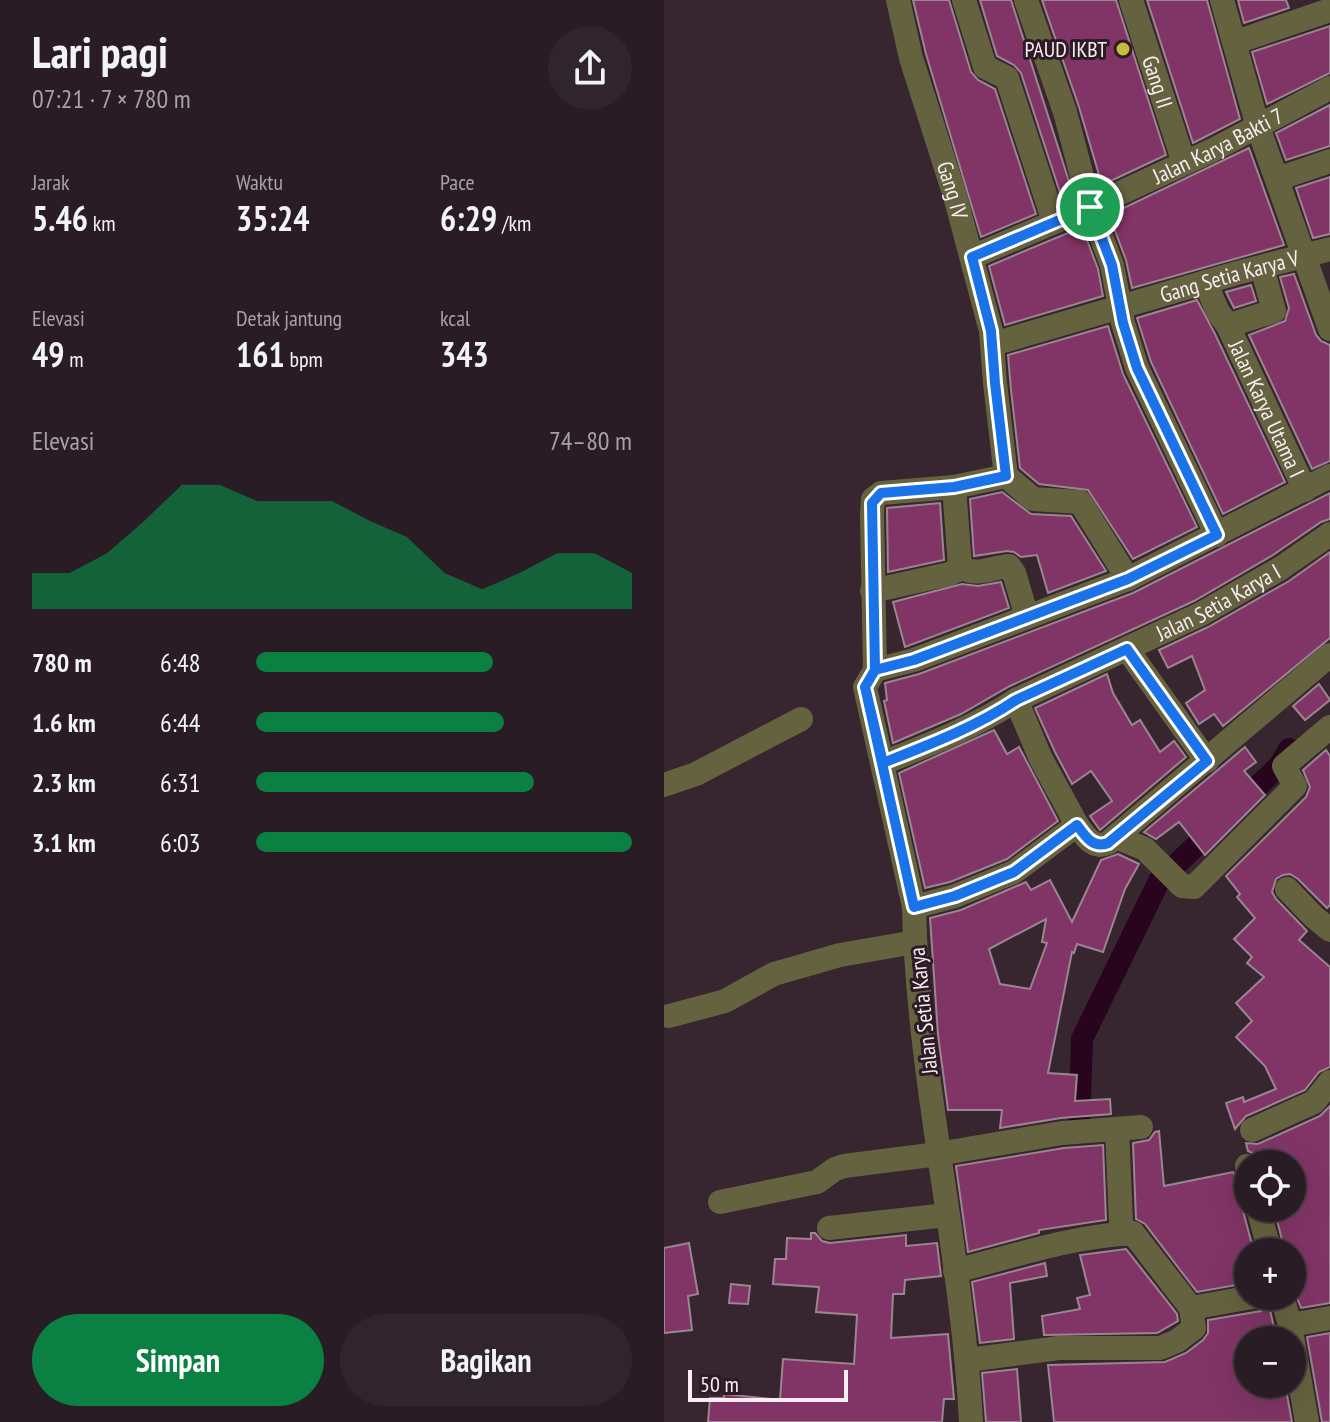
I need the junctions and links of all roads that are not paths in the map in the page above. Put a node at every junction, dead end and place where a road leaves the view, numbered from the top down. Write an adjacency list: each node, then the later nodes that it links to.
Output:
1 (898, 0): 18 (street, Gang IV)
2 (964, 0): 15 (street)
3 (1026, 0): 14 (street)
4 (1131, 0): 12 (street, Gang II)
5 (1222, 0): 8 (street)
6 (1295, 10): 7 (street); 8 (street)
7 (1330, 10)
8 (1236, 42): 10 (street)
9 (1330, 88): 10 (street, Jalan Karya Bakti 7)
10 (1258, 127): 12 (street, Jalan Karya Bakti 7); 13 (street)
11 (1330, 161): 13 (street)
12 (1184, 163): 14 (street, Jalan Karya Bakti 7)
13 (1279, 185): 17 (street)
14 (1092, 206): 15 (street, Jalan Karya Bakti 7); 21 (street)
15 (1054, 222): 18 (street, Jalan Karya Bakti 7)
16 (1330, 249): 17 (street, Gang Setia Karya V)
17 (1304, 256): 19 (street, Gang Setia Karya V); 23 (street)
18 (972, 257): 24 (street, Gang IV)
19 (1262, 267): 20 (street, Gang Setia Karya V); 22 (street, Jalan Karya Utama I)
20 (1205, 282): 21 (street, Gang Setia Karya V); 22 (street)
21 (1121, 306): 24 (street, Gang Setia Karya V); 30 (street)
22 (1229, 327): 28 (street, Jalan Karya Utama I)
23 (1330, 329)
24 (993, 344): 25 (street, Gang IV)
25 (1006, 476): 27 (street); 32 (street)
26 (1330, 476): 28 (street)
27 (954, 487): 31 (street); 33 (street)
28 (1305, 490): 30 (street)
29 (1330, 534): 35 (street, Jalan Setia Karya I)
30 (1217, 535): 32 (street)
31 (962, 568): 33 (street); 34 (street)
32 (1128, 579): 34 (street)
33 (872, 591): 37 (street)
34 (1027, 617): 37 (street)
35 (1127, 649): 38 (street, Jalan Setia Karya I); 41 (street)
36 (1330, 655): 41 (street)
37 (875, 670): 42 (street, Jalan Setia Karya)
38 (1016, 700): 42 (street, Jalan Setia Karya I); 44 (street)
39 (801, 719): 43 (street)
40 (1330, 727): 45 (street)
41 (1207, 761): 45 (street)
42 (883, 763): 47 (street, Jalan Setia Karya)
43 (664, 785)
44 (1077, 825): 45 (street); 47 (street)
45 (1116, 837)
46 (1287, 889): 48 (street)
47 (914, 907): 49 (street, Jalan Setia Karya)
48 (1330, 930)
49 (915, 942): 50 (street); 53 (street, Jalan Setia Karya)
50 (666, 1019)
51 (1330, 1082): 52 (street)
52 (1252, 1130)
53 (938, 1154): 54 (street); 55 (street, Jalan Setia Karya); 57 (street)
54 (720, 1202)
55 (947, 1215): 56 (street); 58 (street, Jalan Setia Karya)
56 (829, 1228)
57 (1125, 1234): 58 (street); 60 (street)
58 (955, 1271): 64 (street, Jalan Setia Karya)
59 (1234, 1300): 60 (street)
60 (1191, 1308): 64 (street)
61 (1286, 1310): 63 (street)
62 (1330, 1318): 63 (street)
63 (1290, 1325): 65 (street)
64 (968, 1360): 66 (street, Jalan Setia Karya)
65 (1315, 1418)
66 (971, 1422)

